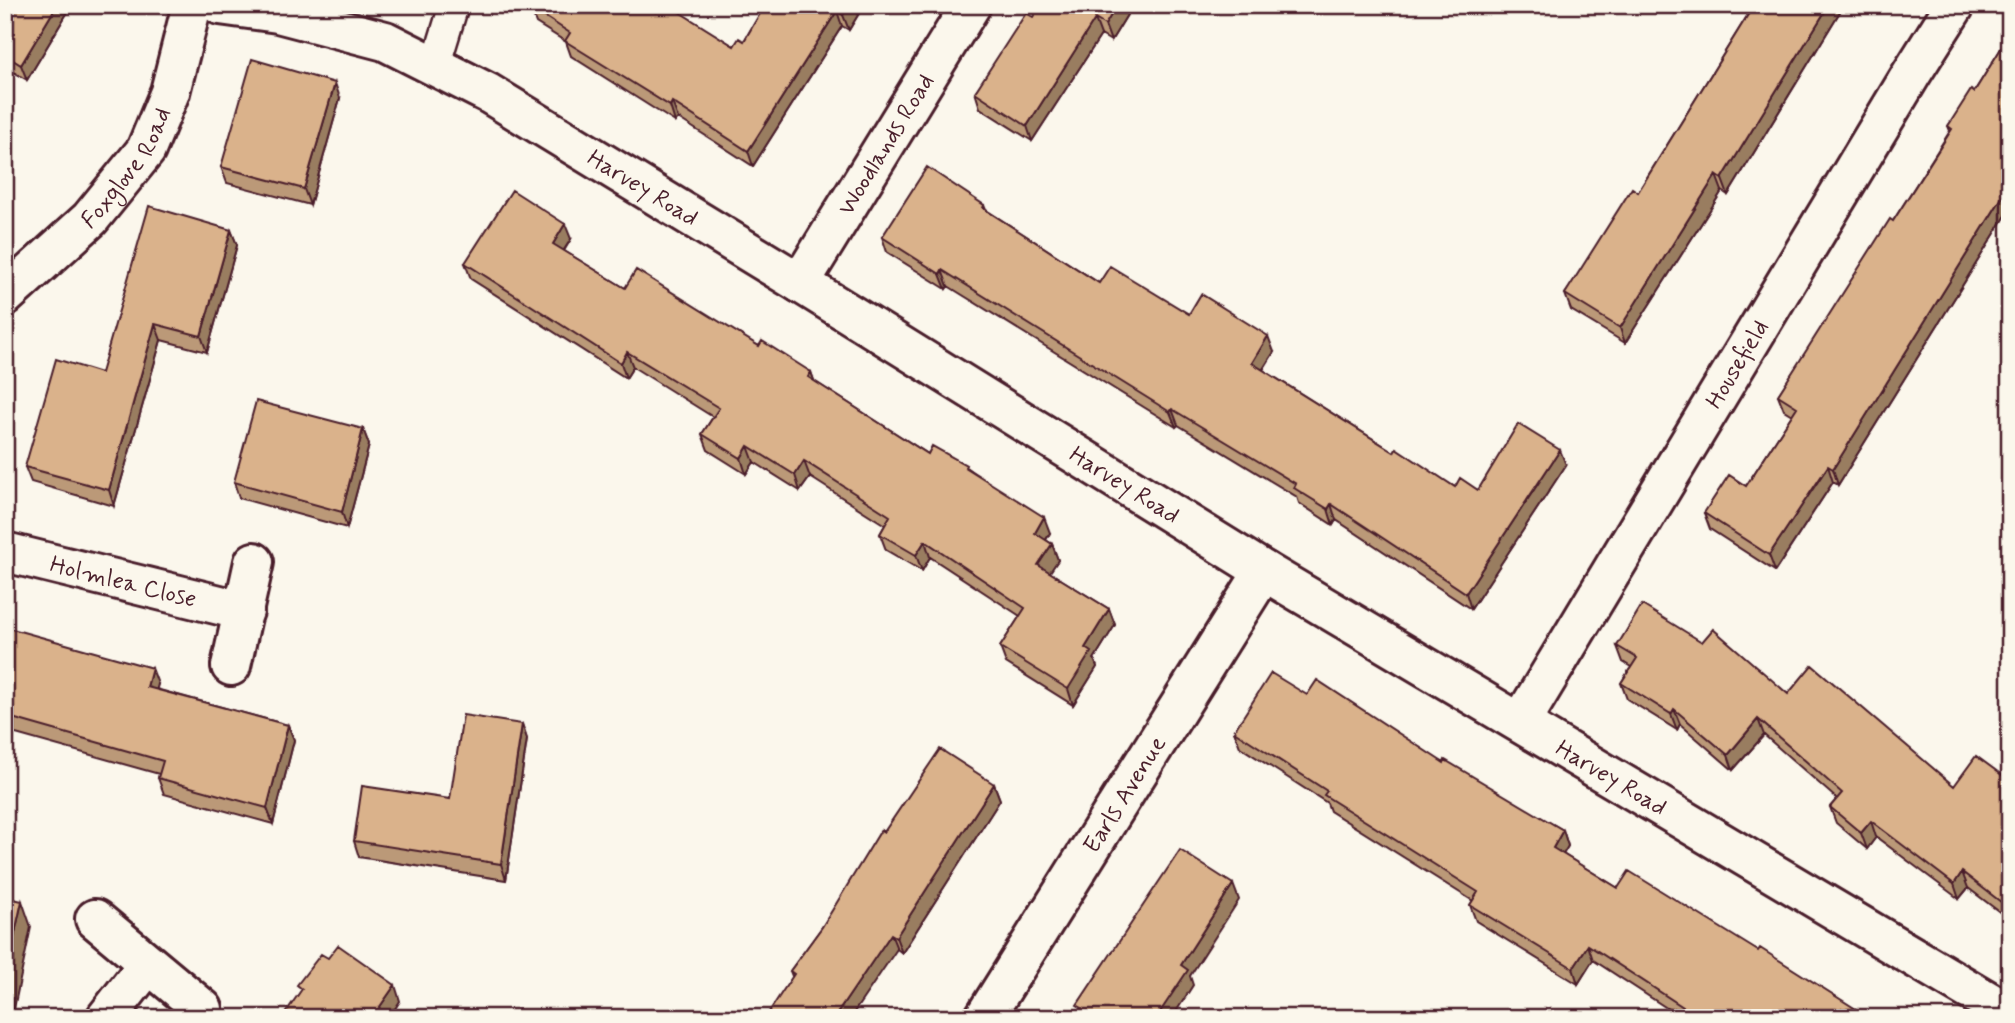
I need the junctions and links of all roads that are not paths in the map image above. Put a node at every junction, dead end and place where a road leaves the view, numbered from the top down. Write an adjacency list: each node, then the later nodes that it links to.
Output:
1 (192, 5): 8 (street, Foxglove Road)
2 (220, 5): 6 (street, Harvey Road)
3 (454, 5): 6 (lane)
4 (971, 5): 7 (street, Woodlands Road)
5 (1955, 5): 14 (street, Housefield)
6 (435, 66): 7 (street, Harvey Road)
7 (800, 283): 11 (street, Harvey Road)
8 (5, 296)
9 (5, 552): 12 (street, Holmlea Close)
10 (254, 562): 12 (street)
11 (1264, 571): 14 (street, Harvey Road); 20 (street, Earls Avenue)
12 (244, 611): 13 (street)
13 (231, 666)
14 (1521, 722): 18 (street, Harvey Road)
15 (95, 919): 16 (street)
16 (148, 964): 17 (street); 19 (street)
17 (203, 1009)
18 (2010, 1014)
19 (106, 1018)
20 (984, 1018)

